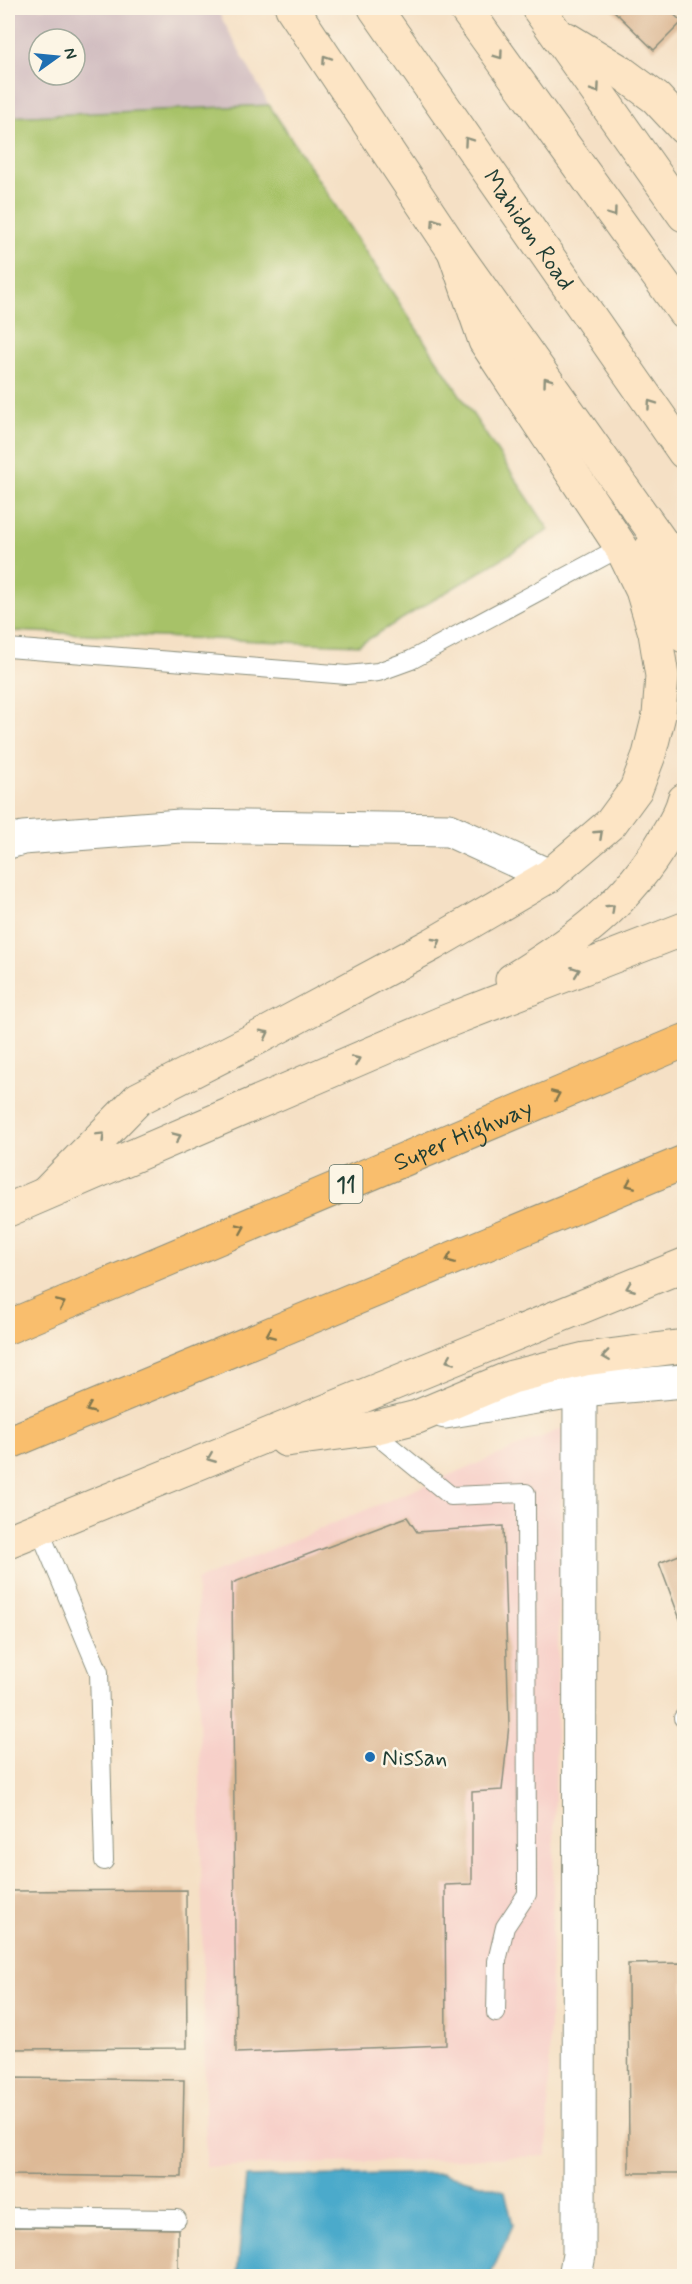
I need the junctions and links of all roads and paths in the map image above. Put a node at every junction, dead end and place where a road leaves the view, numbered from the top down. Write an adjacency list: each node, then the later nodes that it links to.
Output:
1 (292, 8): 7 (main road, one-way to 1)
2 (375, 8): 10 (main road, Mahidon Road, one-way to 2)
3 (465, 8): 8 (main road, one-way to 8)
4 (546, 20): 5 (main road); 6 (main road, one-way to 6)
5 (684, 128)
6 (684, 215)
7 (454, 251): 9 (main road, one-way to 7); 11 (main road)
8 (684, 312)
9 (581, 428): 12 (main road); 13 (main road)
10 (684, 452)
11 (621, 548): 14 (lane); 17 (main road, one-way to 11)
12 (684, 574)
13 (684, 636)
14 (8, 648)
15 (684, 800): 19 (main road, one-way to 15)
16 (8, 842): 17 (street)
17 (549, 876): 22 (main road, one-way to 17)
18 (684, 929): 19 (main road, one-way to 18)
19 (442, 1023): 22 (main road, one-way to 19)
20 (684, 1041): 25 (highway, Super Highway / 11, one-way to 20)
21 (684, 1162): 31 (highway, one-way to 31)
22 (46, 1193): 23 (main road)
23 (8, 1210)
24 (684, 1265): 32 (main road, one-way to 32)
25 (8, 1327)
26 (684, 1346): 29 (main road, one-way to 29)
27 (684, 1381): 28 (street)
28 (580, 1390): 29 (street); 39 (street)
29 (417, 1417): 30 (main road)
30 (369, 1429): 32 (main road); 36 (lane)
31 (8, 1443)
32 (241, 1446): 33 (main road, one-way to 33)
33 (39, 1528): 34 (main road); 35 (lane)
34 (8, 1541)
35 (104, 1862)
36 (496, 2013)
37 (8, 2217): 38 (lane)
38 (177, 2219)
39 (575, 2277)

